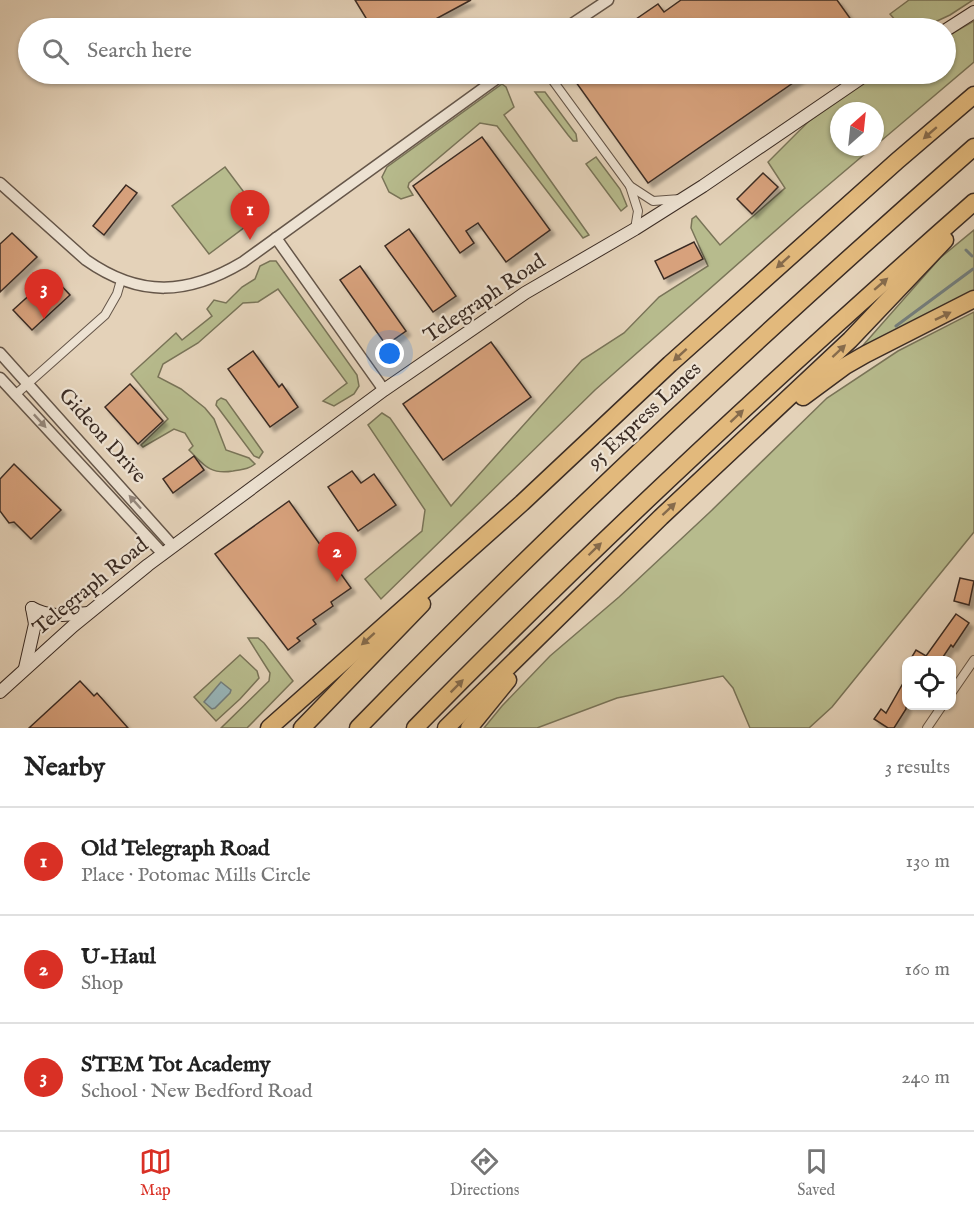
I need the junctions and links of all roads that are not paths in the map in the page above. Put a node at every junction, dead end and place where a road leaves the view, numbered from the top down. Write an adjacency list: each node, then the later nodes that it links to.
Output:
1 (608, 0): 3 (street)
2 (974, 12): 4 (main road)
3 (581, 18)
4 (956, 23)
5 (489, 84): 16 (street)
6 (555, 84): 11 (street)
7 (853, 84): 12 (main road, Telegraph Road)
8 (974, 95): 25 (highway, one-way to 25)
9 (974, 147): 36 (highway, 95 Express Lanes)
10 (0, 183): 17 (street)
11 (630, 186): 12 (street); 15 (street)
12 (684, 198): 15 (main road, Telegraph Road)
13 (974, 202): 37 (highway, one-way to 13)
14 (974, 208): 24 (highway, one-way to 14)
15 (635, 229): 22 (main road, Telegraph Road)
16 (276, 238): 17 (street); 22 (street)
17 (121, 280): 21 (street)
18 (974, 299): 24 (highway, one-way to 18)
19 (0, 353): 21 (street, Gideon Drive)
20 (0, 378): 23 (street, Gideon Drive)
21 (28, 384): 23 (street); 26 (street, Gideon Drive, one-way to 21)
22 (384, 390): 26 (main road, Telegraph Road)
23 (15, 394): 26 (street, Gideon Drive, one-way to 26)
24 (735, 448): 27 (highway, one-way to 24)
25 (522, 503): 34 (highway, one-way to 34); 35 (highway)
26 (168, 550): 28 (main road, Telegraph Road)
27 (597, 579): 38 (highway); 39 (highway)
28 (88, 612): 30 (main road, Telegraph Road); 30 (main road)
29 (974, 660): 31 (street)
30 (25, 668): 32 (main road, Telegraph Road)
31 (956, 685)
32 (0, 692)
33 (939, 710): 40 (street)
34 (268, 728)
35 (302, 728)
36 (358, 728)
37 (415, 728)
38 (446, 728)
39 (469, 728)
40 (927, 728)

